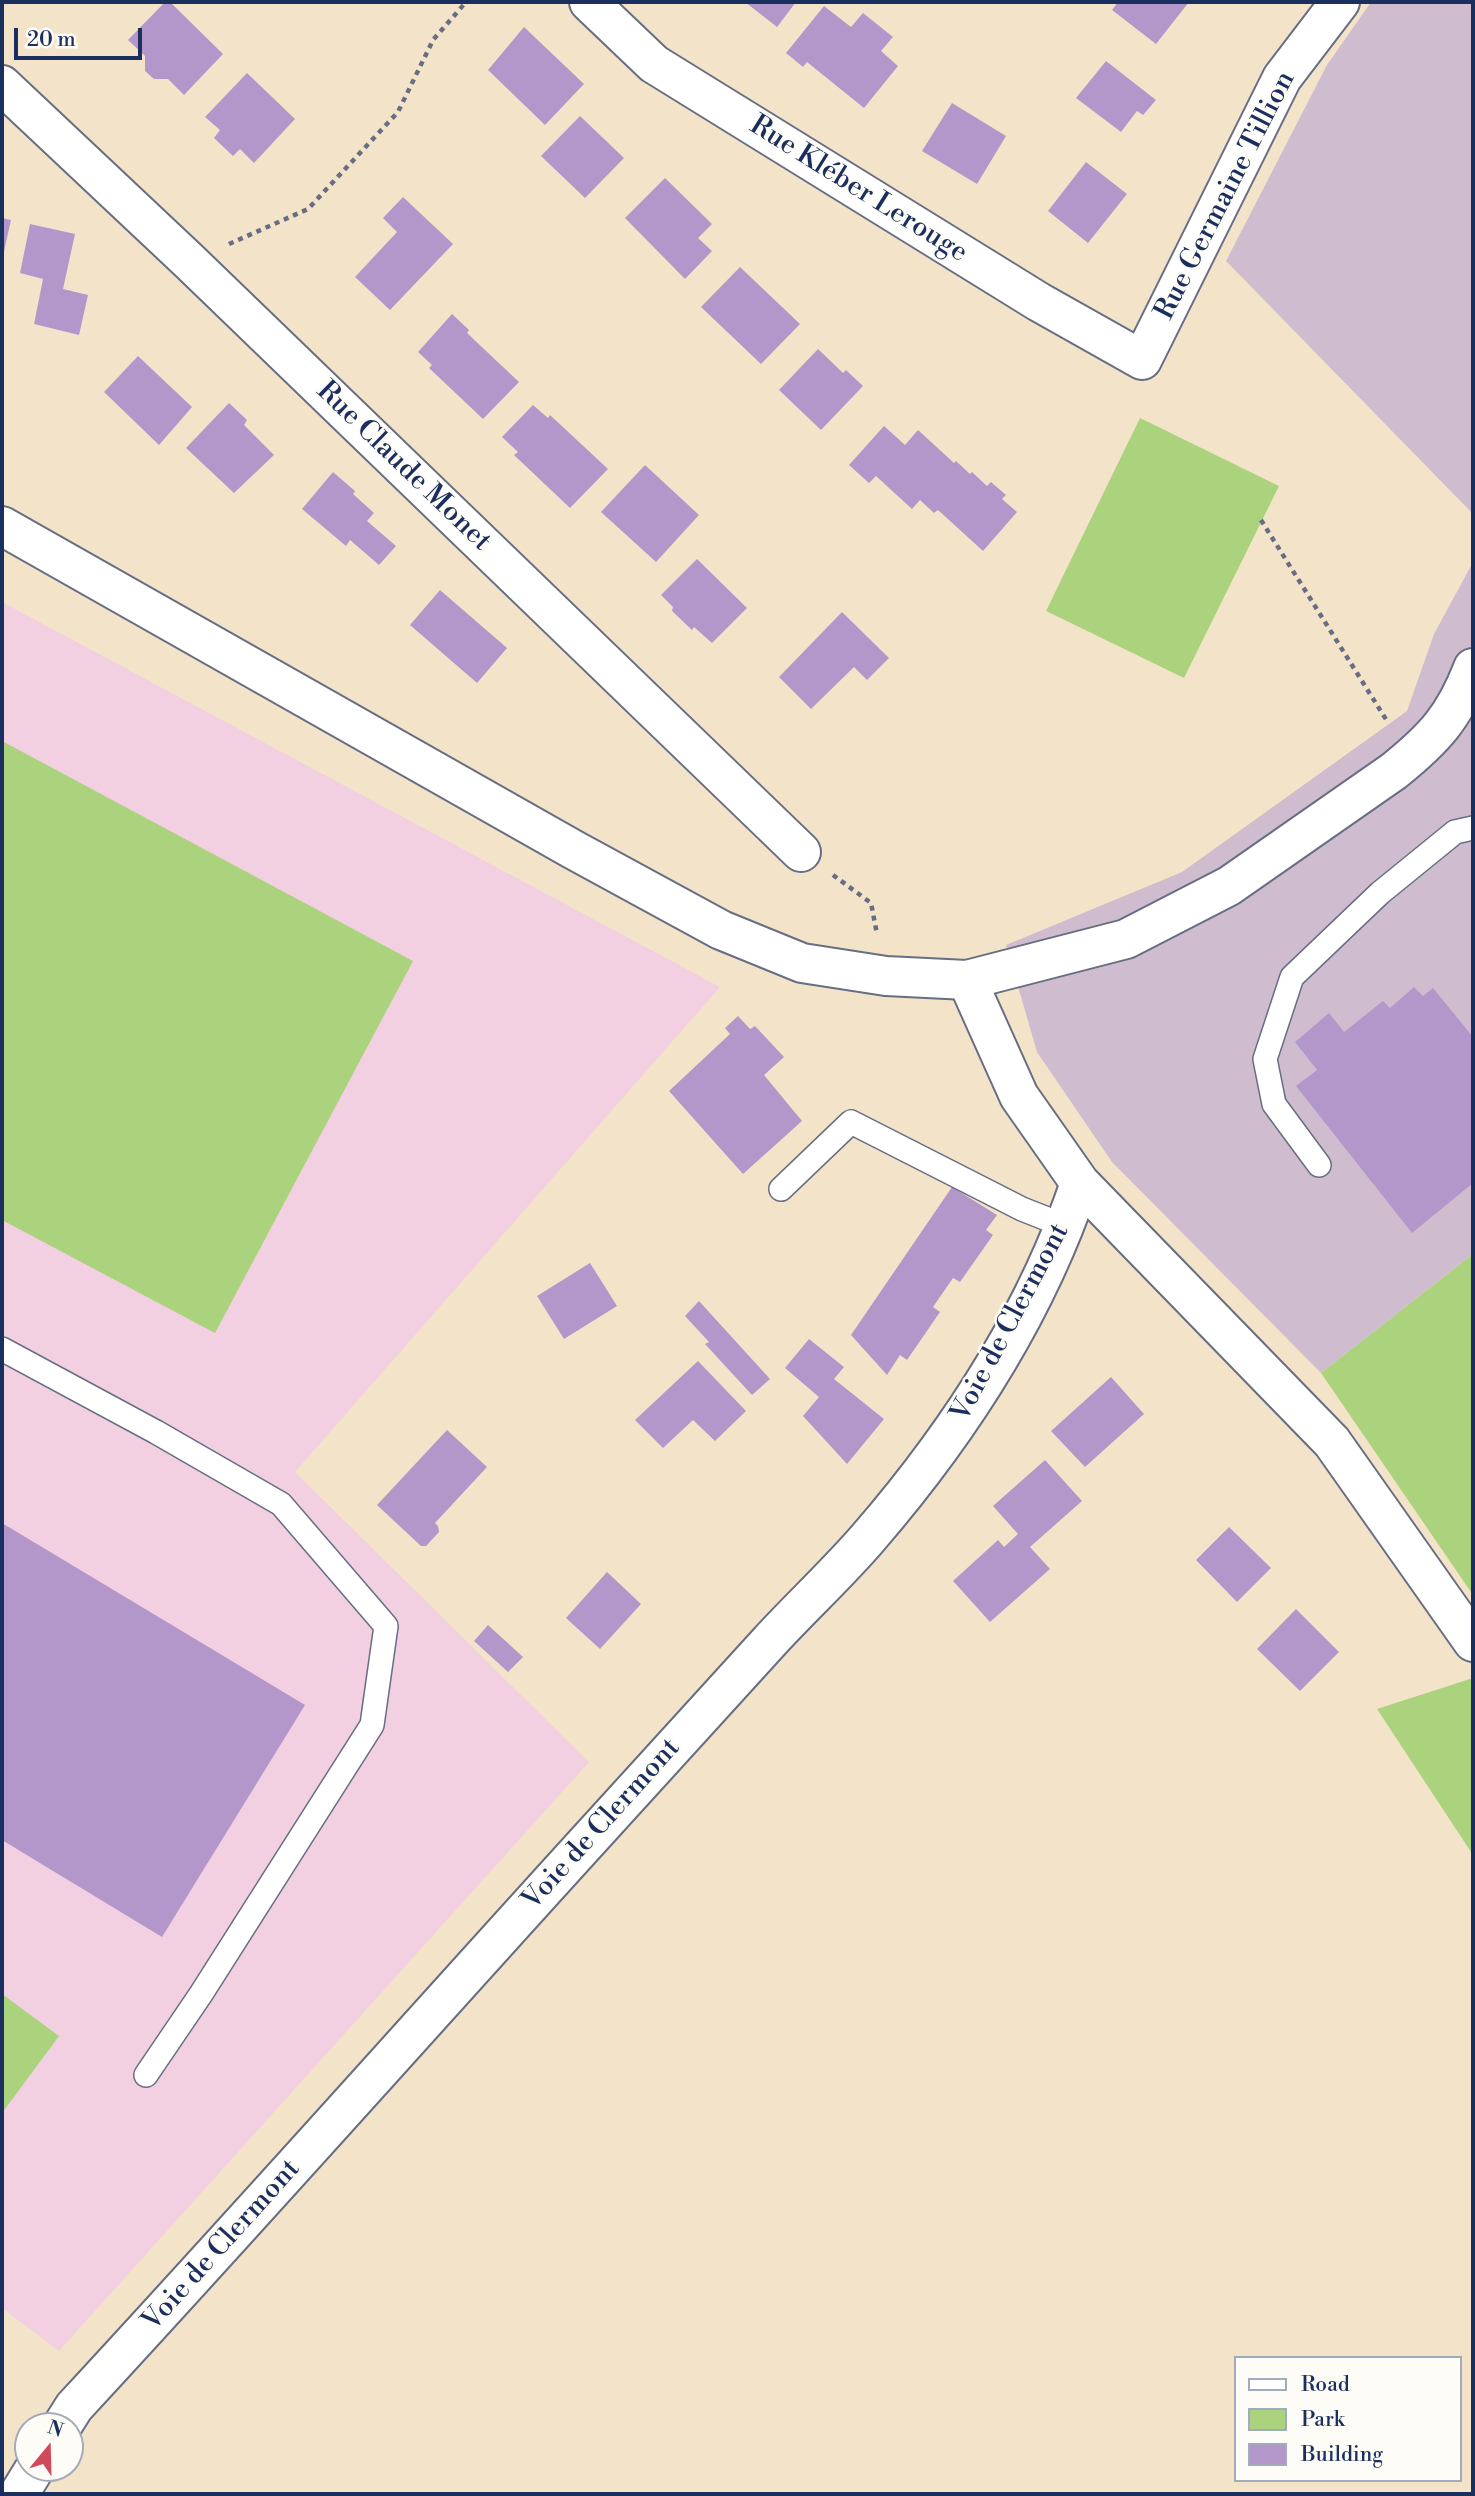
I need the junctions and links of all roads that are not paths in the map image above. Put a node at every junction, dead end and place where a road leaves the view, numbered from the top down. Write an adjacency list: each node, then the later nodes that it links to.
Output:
1 (589, 2): 4 (street, Rue Kléber Lerouge)
2 (1340, 2): 4 (street, Rue Germaine Tillion)
3 (2, 85): 10 (street, Rue Claude Monet)
4 (1142, 360)
5 (2, 526): 11 (street)
6 (1473, 668): 8 (street)
7 (1473, 730): 8 (street)
8 (1414, 755): 11 (street)
9 (1473, 828): 12 (lane)
10 (801, 852)
11 (967, 980): 13 (street)
12 (1320, 1166)
13 (1080, 1183): 15 (street, Voie de Clermont); 17 (street)
14 (781, 1189): 15 (lane)
15 (1065, 1226): 19 (street, Voie de Clermont)
16 (2, 1349): 18 (lane)
17 (1473, 1642)
18 (146, 2075)
19 (71, 2412)

